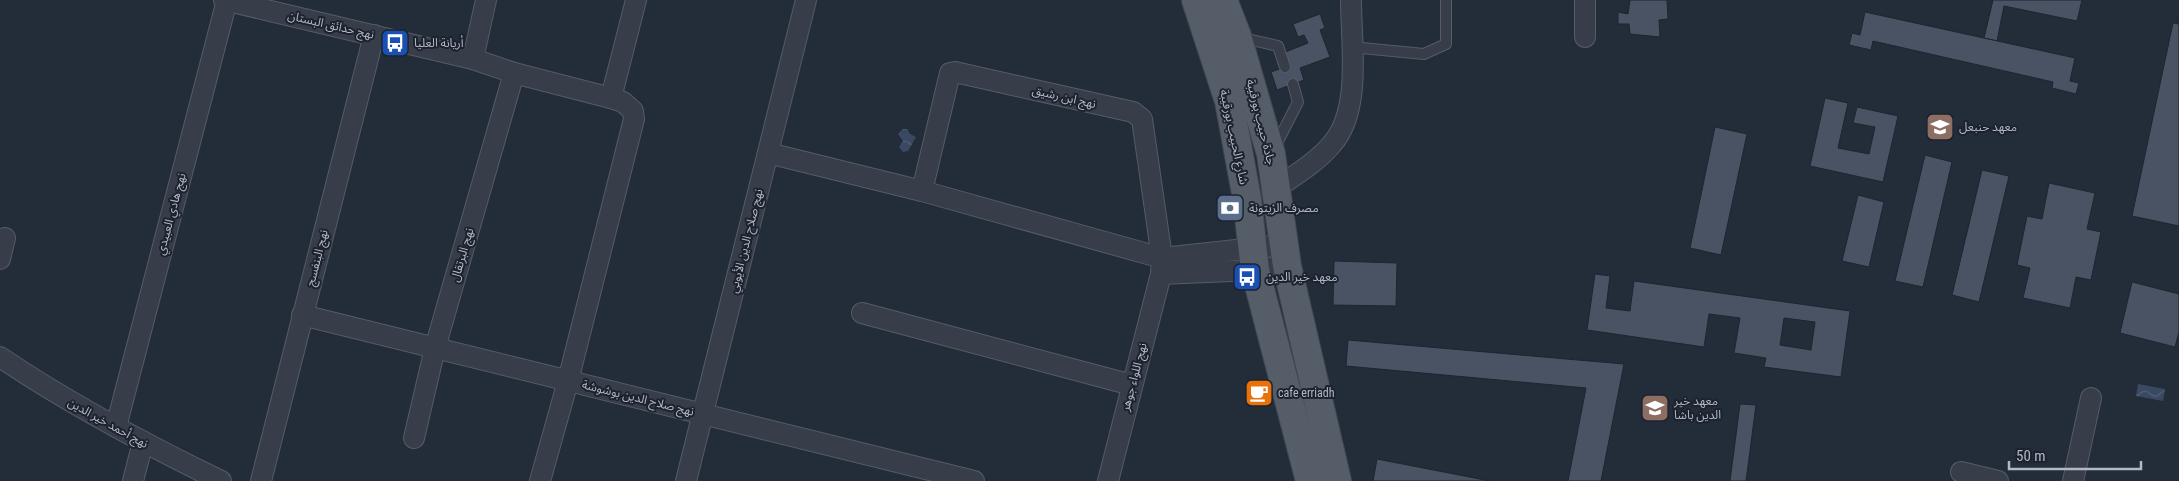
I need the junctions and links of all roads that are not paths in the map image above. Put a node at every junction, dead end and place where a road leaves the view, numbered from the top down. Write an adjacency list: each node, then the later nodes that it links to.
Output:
1 (226, 0): 10 (street, نهج حدائق البستان); 36 (street, نهج هادي العبيدي)
2 (486, 0): 14 (street)
3 (636, 0): 18 (street)
4 (806, 0): 19 (street, نهج صلاح الدين الأيوبي)
5 (1196, 0): 26 (main road, شارع الحبيب بورقيبة)
6 (1223, 0): 11 (main road, جادة حبيب بورقيبة)
7 (1351, 0): 13 (street)
8 (1446, 0): 13 (lane)
9 (1585, 0): 12 (street)
10 (374, 35): 14 (street, نهج حدائق البستان); 29 (street, نهج البنفسج)
11 (1237, 36): 15 (lane); 20 (main road, جادة حبيب بورقيبة)
12 (1586, 37)
13 (1351, 47): 21 (street)
14 (473, 59): 16 (street, نهج حدائق البستان)
15 (1285, 67)
16 (514, 73): 18 (street, نهج حدائق البستان); 30 (street, نهج البرتقال)
17 (1292, 84): 20 (lane)
18 (611, 98): 32 (street, نهج حدائق البستان)
19 (768, 153): 22 (street); 35 (street, نهج صلاح الدين الأيوبي)
20 (1271, 154): 21 (main road, جادة حبيب بورقيبة)
21 (1275, 189): 24 (main road, جادة حبيب بورقيبة)
22 (922, 191): 27 (street); 27 (street, نهج ابن رشيق)
23 (5, 238): 25 (street)
24 (1285, 255): 26 (street); 49 (main road, جادة حبيب بورقيبة)
25 (0, 259)
26 (1254, 259): 27 (street); 48 (main road, شارع الحبيب بورقيبة)
27 (1162, 266): 33 (street, نهج اللواء جوهر)
28 (862, 313): 33 (street)
29 (302, 316): 30 (street, نهج صلاح الدين بوشوشة); 43 (street, نهج البنفسج)
30 (435, 348): 32 (street, نهج صلاح الدين بوشوشة); 37 (street, نهج البرتقال)
31 (0, 358): 36 (street, نهج أحمد خير الدين)
32 (568, 381): 35 (street, نهج صلاح الدين بوشوشة); 44 (street, نهج حدائق البستان)
33 (1132, 385): 47 (street, نهج اللواء جوهر)
34 (2091, 398): 51 (street)
35 (703, 414): 40 (street, نهج صلاح الدين بوشوشة); 45 (street, نهج صلاح الدين الأيوبي)
36 (116, 427): 38 (street, نهج أحمد خير الدين)
37 (414, 438)
38 (143, 442): 41 (street); 42 (street, نهج أحمد خير الدين)
39 (1961, 472): 50 (street)
40 (948, 478): 46 (street, نهج صلاح الدين بوشوشة)
41 (133, 481)
42 (221, 481)
43 (261, 481)
44 (540, 481)
45 (686, 481)
46 (974, 481)
47 (1108, 481)
48 (1310, 481)
49 (1337, 481)
50 (1998, 481)
51 (2073, 481)

